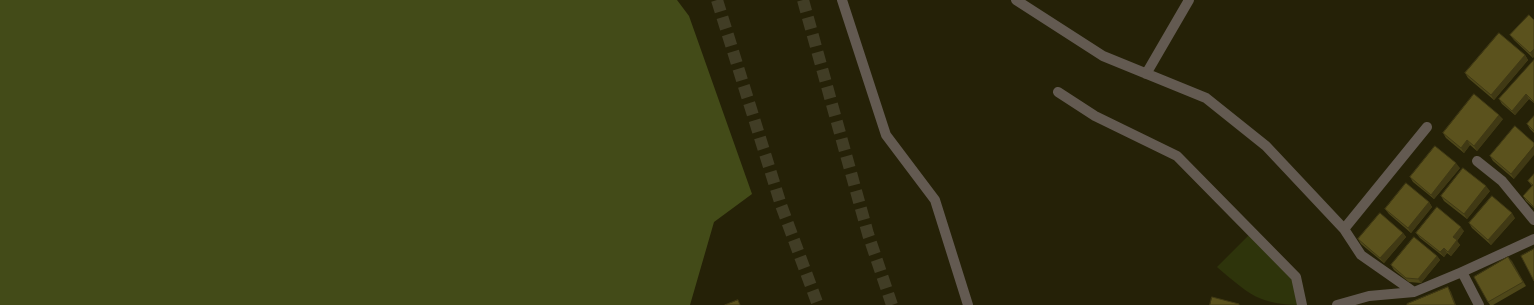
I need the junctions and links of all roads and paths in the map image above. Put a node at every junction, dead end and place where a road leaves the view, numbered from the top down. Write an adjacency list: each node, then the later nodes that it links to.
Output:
1 (842, 0): 13 (street)
2 (1016, 0): 4 (street)
3 (1189, 0): 4 (street)
4 (1146, 74): 9 (street)
5 (1058, 92): 14 (street)
6 (1427, 127): 9 (street)
7 (1477, 161): 8 (street)
8 (1534, 220)
9 (1344, 229): 12 (street)
10 (1534, 239): 11 (street)
11 (1462, 272): 12 (street); 16 (street)
12 (1414, 292): 15 (street)
13 (968, 305)
14 (1302, 305)
15 (1337, 305)
16 (1479, 305)

